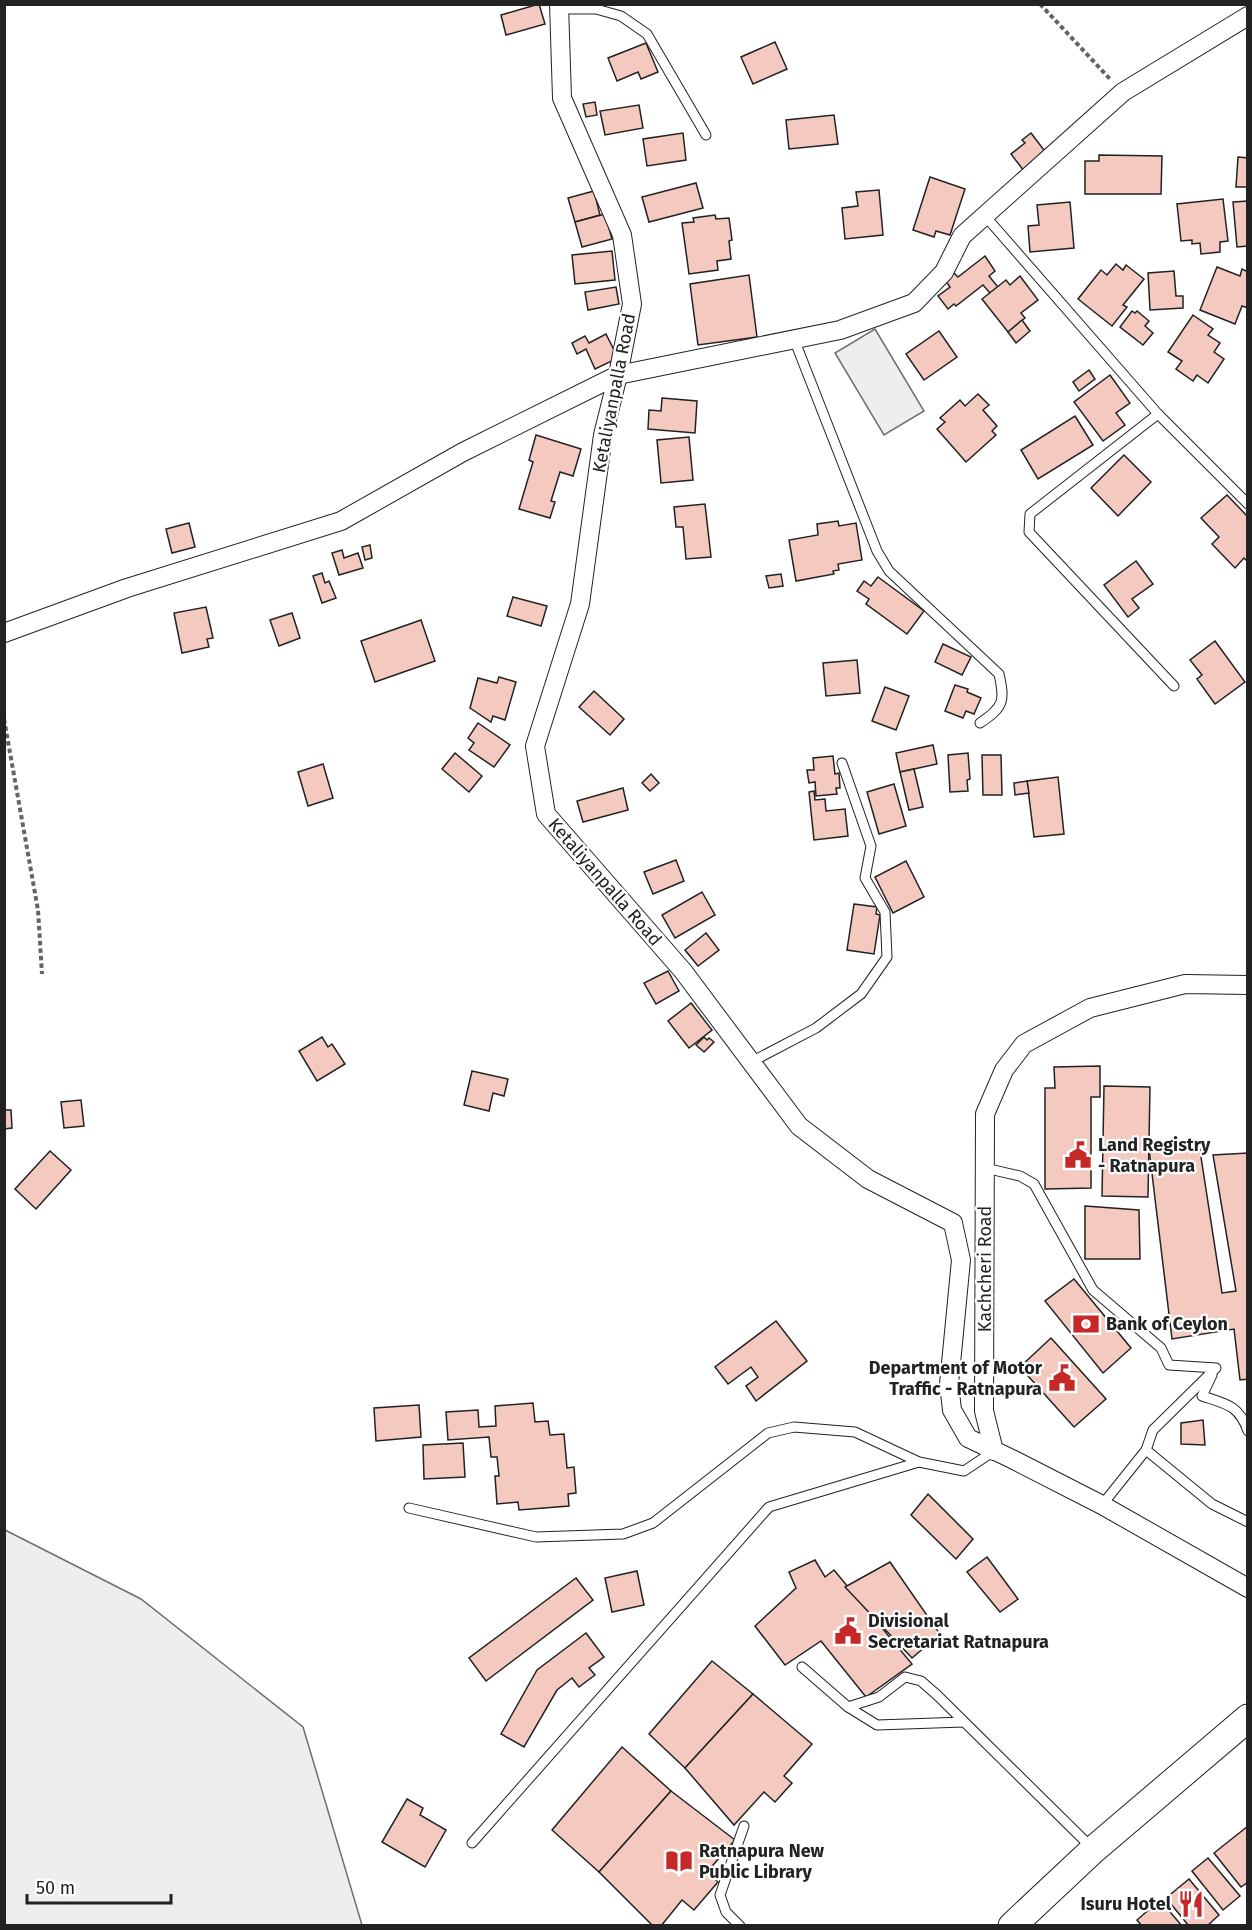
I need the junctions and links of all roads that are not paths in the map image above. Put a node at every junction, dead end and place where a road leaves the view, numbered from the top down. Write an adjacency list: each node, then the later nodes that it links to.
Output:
1 (559, 7): 3 (lane); 6 (street, Ketaliyanpalla Road)
2 (1248, 16): 4 (street)
3 (706, 135)
4 (986, 217): 5 (street); 7 (lane)
5 (794, 339): 6 (street); 11 (lane)
6 (618, 375): 9 (street); 14 (street, Ketaliyanpalla Road)
7 (1158, 414): 8 (lane); 10 (lane)
8 (1248, 504)
9 (4, 633)
10 (1174, 686)
11 (980, 723)
12 (842, 763): 14 (lane)
13 (1248, 985): 15 (street, Kachcheri Road)
14 (751, 1062): 19 (street, Ketaliyanpalla Road)
15 (985, 1168): 16 (lane); 19 (street, Kachcheri Road)
16 (1216, 1368): 17 (lane); 18 (lane)
17 (1246, 1424)
18 (1146, 1450): 21 (lane); 23 (lane)
19 (994, 1451): 20 (lane); 21 (street)
20 (919, 1462): 22 (lane); 30 (lane)
21 (1102, 1505): 24 (street)
22 (409, 1508)
23 (1248, 1522)
24 (1248, 1588)
25 (802, 1667): 26 (lane)
26 (848, 1707): 28 (lane); 28 (lane)
27 (1248, 1718): 31 (main road)
28 (964, 1722): 31 (lane)
29 (744, 1826): 32 (lane)
30 (472, 1843)
31 (1093, 1850): 33 (main road)
32 (740, 1926)
33 (1012, 1926)

